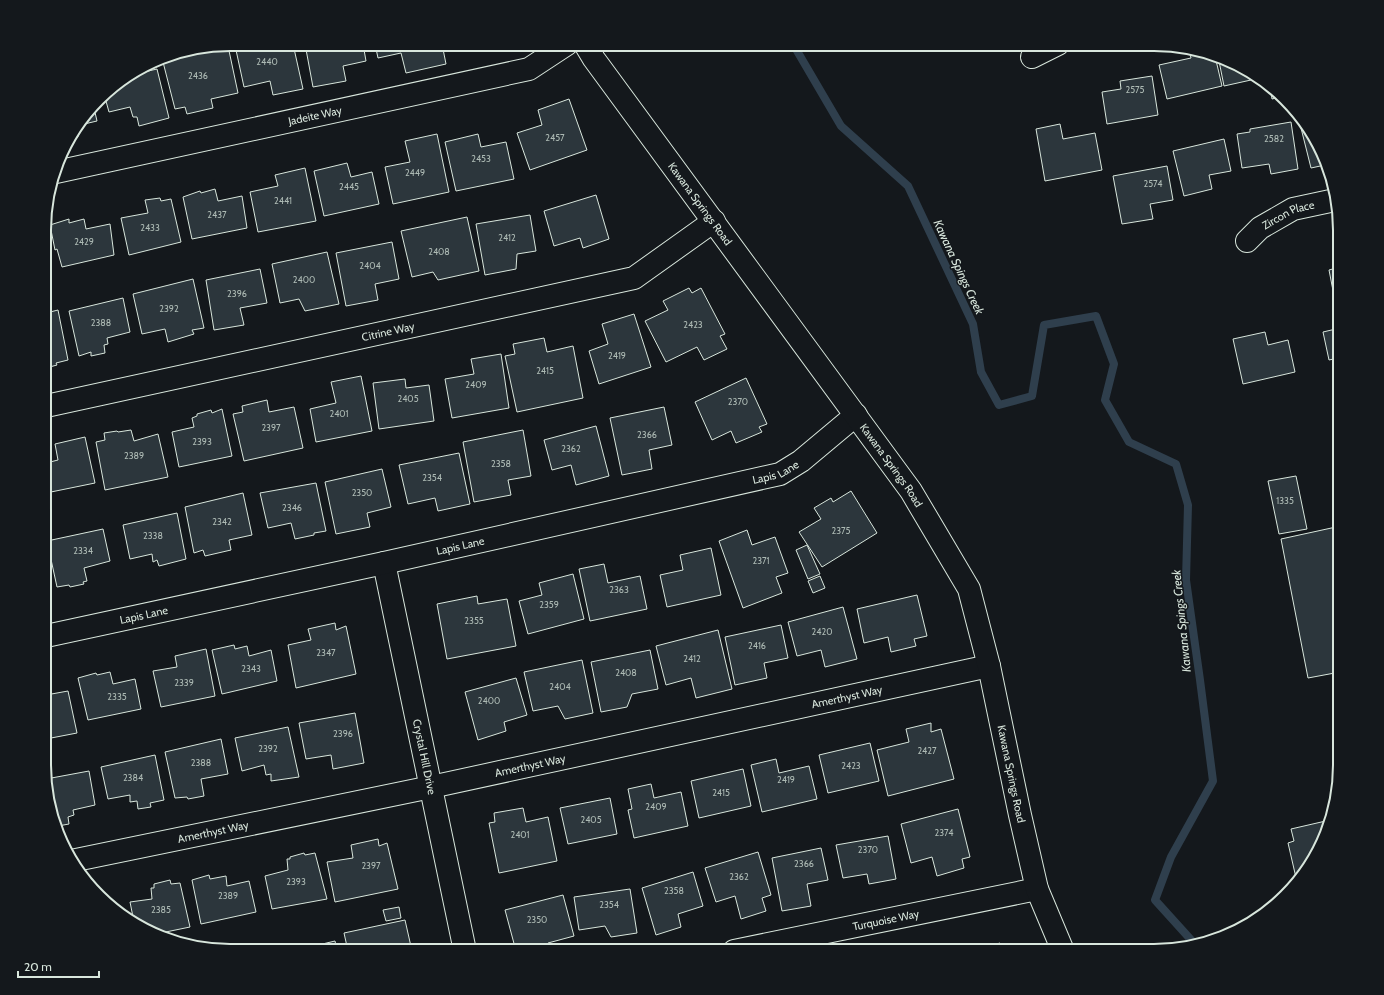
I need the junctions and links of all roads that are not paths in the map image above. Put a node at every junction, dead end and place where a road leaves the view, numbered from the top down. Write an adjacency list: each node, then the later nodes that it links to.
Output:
1 (556, 51): 5 (street, Jadeite Way)
2 (590, 51): 7 (street, Kawana Springs Road)
3 (1044, 51): 4 (street)
4 (1032, 57)
5 (60, 171)
6 (1331, 201): 8 (street, Zircon Place)
7 (714, 221): 9 (street, Citrine Way); 10 (street, Kawana Springs Road)
8 (1247, 240)
9 (51, 405)
10 (856, 415): 11 (street, Lapis Lane); 13 (street, Kawana Springs Road)
11 (384, 562): 12 (street, Lapis Lane); 14 (street, Crystal Hill Drive)
12 (51, 635)
13 (989, 666): 14 (street, Amerthyst Way); 16 (street, Kawana Springs Road)
14 (431, 787): 15 (street, Amerthyst Way); 17 (street, Crystal Hill Drive)
15 (78, 860)
16 (1037, 889): 18 (street, Turquoise Way); 19 (street, Kawana Springs Road)
17 (464, 944)
18 (768, 944)
19 (1060, 944)

